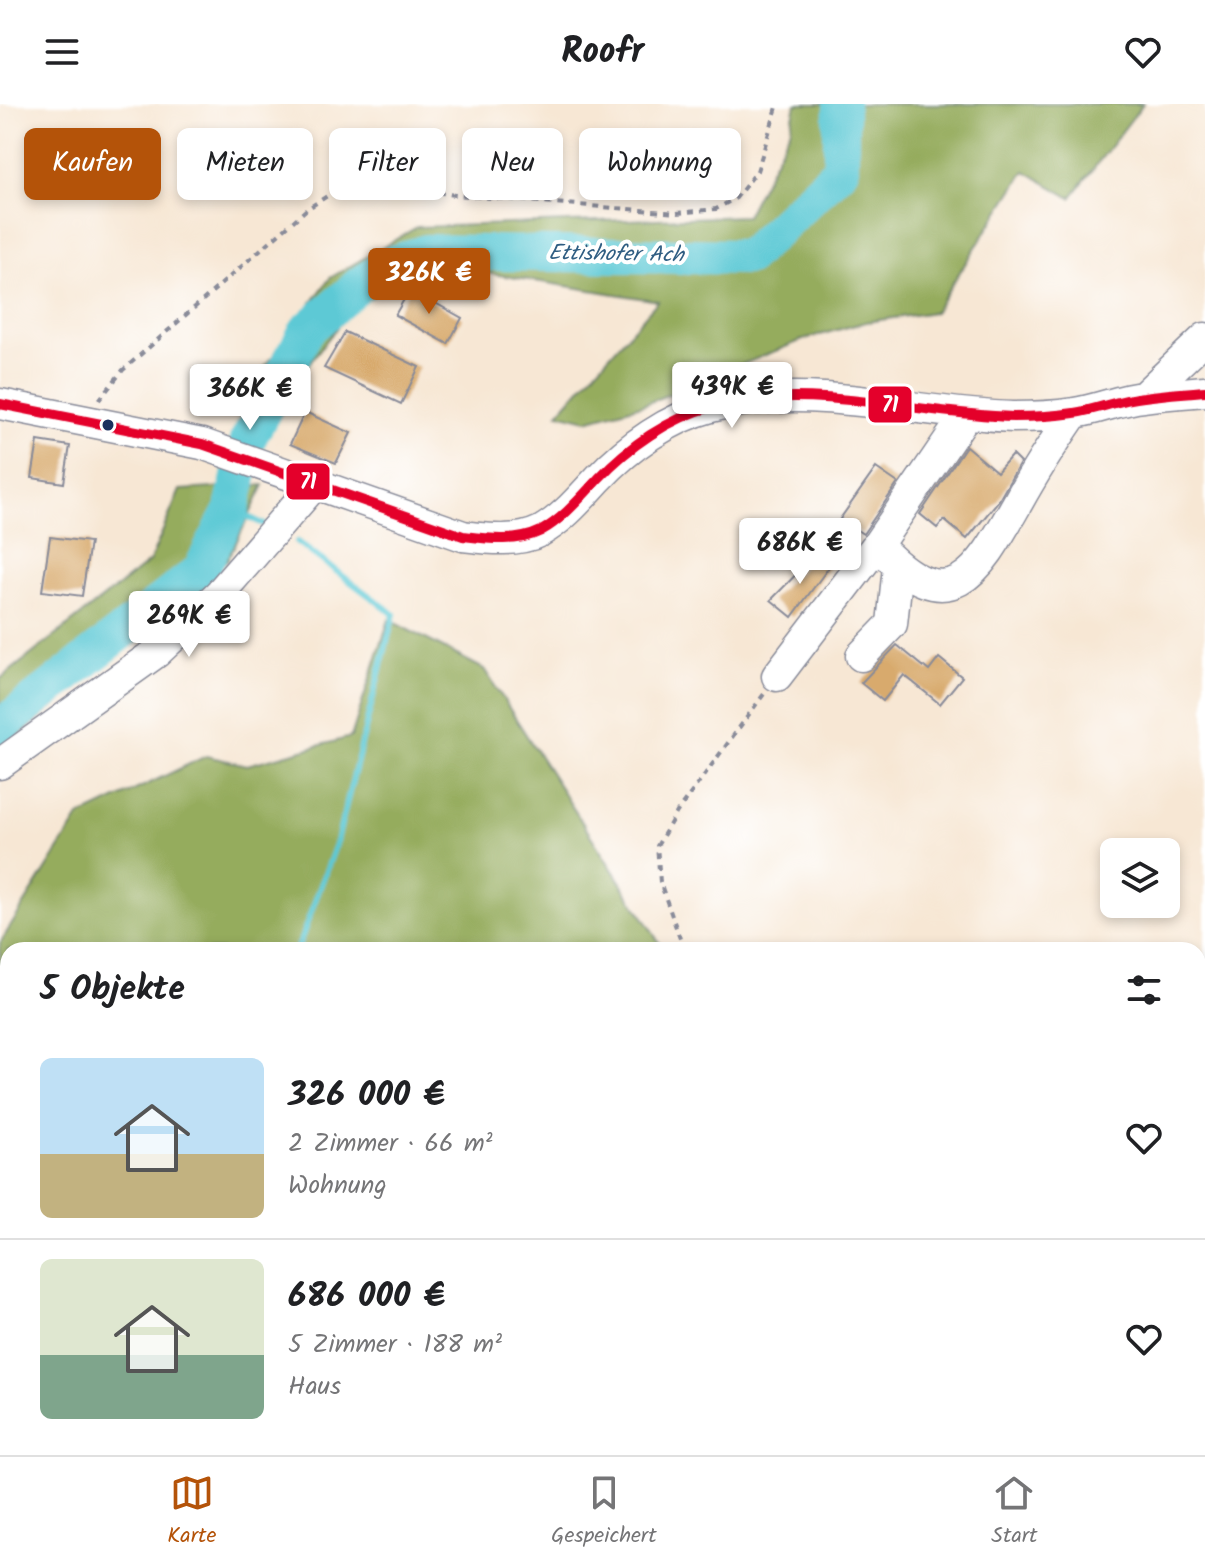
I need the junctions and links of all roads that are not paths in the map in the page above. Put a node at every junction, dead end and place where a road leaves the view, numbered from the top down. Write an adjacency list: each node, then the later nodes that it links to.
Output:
1 (1205, 338): 3 (street)
2 (1205, 391): 3 (street)
3 (1143, 397): 5 (street)
4 (0, 404): 7 (street)
5 (1074, 413): 6 (street); 9 (street)
6 (966, 415): 7 (street); 8 (street)
7 (314, 485): 12 (street)
8 (877, 545): 9 (street); 11 (street)
9 (898, 567): 10 (street)
10 (861, 656)
11 (777, 676)
12 (0, 764)

